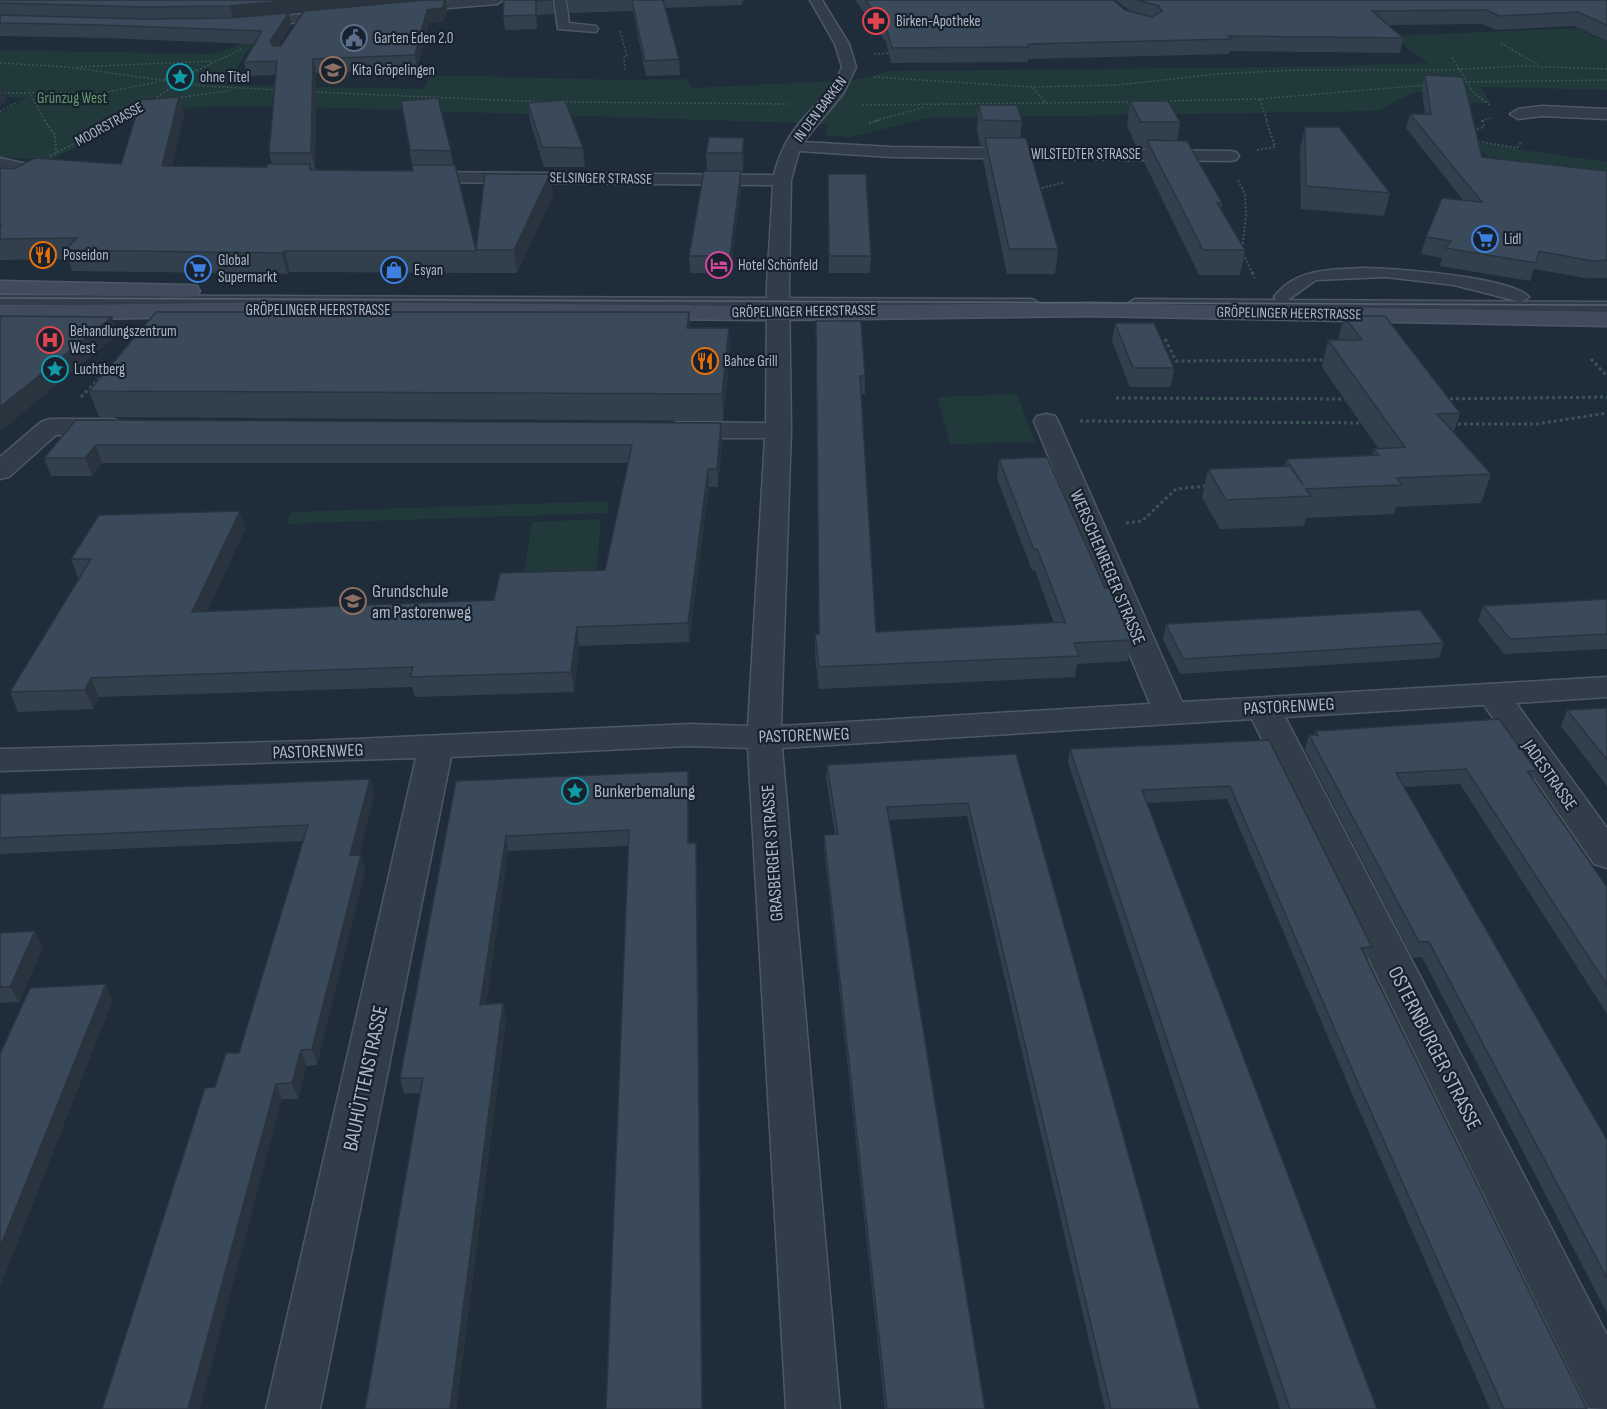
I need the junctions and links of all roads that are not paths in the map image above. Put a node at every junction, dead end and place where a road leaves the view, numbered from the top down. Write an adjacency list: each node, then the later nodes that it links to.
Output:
1 (327, 0): 7 (street)
2 (497, 0): 5 (street)
3 (560, 0): 9 (street)
4 (816, 0): 12 (street, IN DEN BARKEN)
5 (382, 10)
6 (360, 12): 7 (street)
7 (300, 23): 8 (street)
8 (235, 25)
9 (591, 29)
10 (1518, 114): 11 (street)
11 (1607, 114)
12 (793, 146): 13 (street, WILSTEDTER STRASSE); 16 (street, IN DEN BARKEN)
13 (1230, 156)
14 (0, 163): 17 (street)
15 (393, 177): 16 (street, SELSINGER STRASSE)
16 (782, 180): 23 (street, IN DEN BARKEN)
17 (0, 183)
18 (0, 287): 19 (main road, GRÖPELINGER HEERSTRASSE)
19 (292, 295): 22 (lane); 23 (main road, GRÖPELINGER HEERSTRASSE)
20 (1607, 297): 23 (main road, GRÖPELINGER HEERSTRASSE)
21 (0, 300): 22 (lane)
22 (244, 301): 23 (lane)
23 (778, 304): 24 (lane); 25 (main road, GRÖPELINGER HEERSTRASSE); 26 (main road, GRÖPELINGER HEERSTRASSE); 30 (street, GRASBERGER STRASSE)
24 (1607, 307)
25 (0, 314)
26 (1607, 319)
27 (1046, 421): 35 (street, WERSCHENREGER STRASSE)
28 (134, 427): 31 (street)
29 (659, 430): 30 (street)
30 (778, 431): 36 (street, GRASBERGER STRASSE)
31 (0, 471)
32 (1607, 687): 33 (street, PASTORENWEG)
33 (1494, 694): 34 (street, PASTORENWEG); 39 (street, JADESTRASSE)
34 (1263, 707): 35 (street, PASTORENWEG); 40 (street, OSTERNBURGER STRASSE)
35 (1170, 712): 36 (street, PASTORENWEG)
36 (764, 738): 37 (street, PASTORENWEG); 42 (street, GRASBERGER STRASSE)
37 (436, 747): 38 (street, PASTORENWEG); 41 (street, BAUHÜTTENSTRASSE)
38 (0, 760)
39 (1607, 855)
40 (1607, 1389)
41 (293, 1409)
42 (813, 1409)

